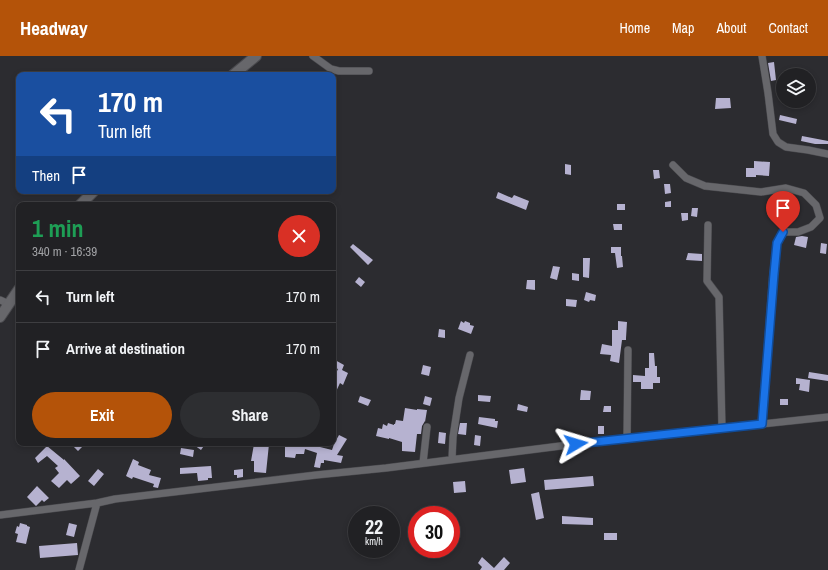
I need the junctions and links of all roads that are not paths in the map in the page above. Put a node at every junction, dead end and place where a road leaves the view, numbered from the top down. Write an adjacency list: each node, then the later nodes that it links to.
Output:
1 (256, 56): 5 (street)
2 (313, 56): 4 (street)
3 (762, 56): 6 (street)
4 (369, 71)
5 (237, 72)
6 (828, 154)
7 (673, 165): 17 (street)
8 (91, 194): 9 (street)
9 (83, 202)
10 (708, 225): 19 (street)
11 (16, 292): 12 (street)
12 (4, 302): 13 (street)
13 (0, 317)
14 (628, 350): 20 (street)
15 (470, 355): 21 (street)
16 (828, 417): 17 (street)
17 (762, 424): 19 (street)
18 (427, 427): 22 (street)
19 (722, 428): 20 (street)
20 (627, 439): 21 (street)
21 (452, 459): 22 (street)
22 (422, 463): 23 (street)
23 (97, 503): 24 (street); 25 (street)
24 (0, 515)
25 (79, 570)

